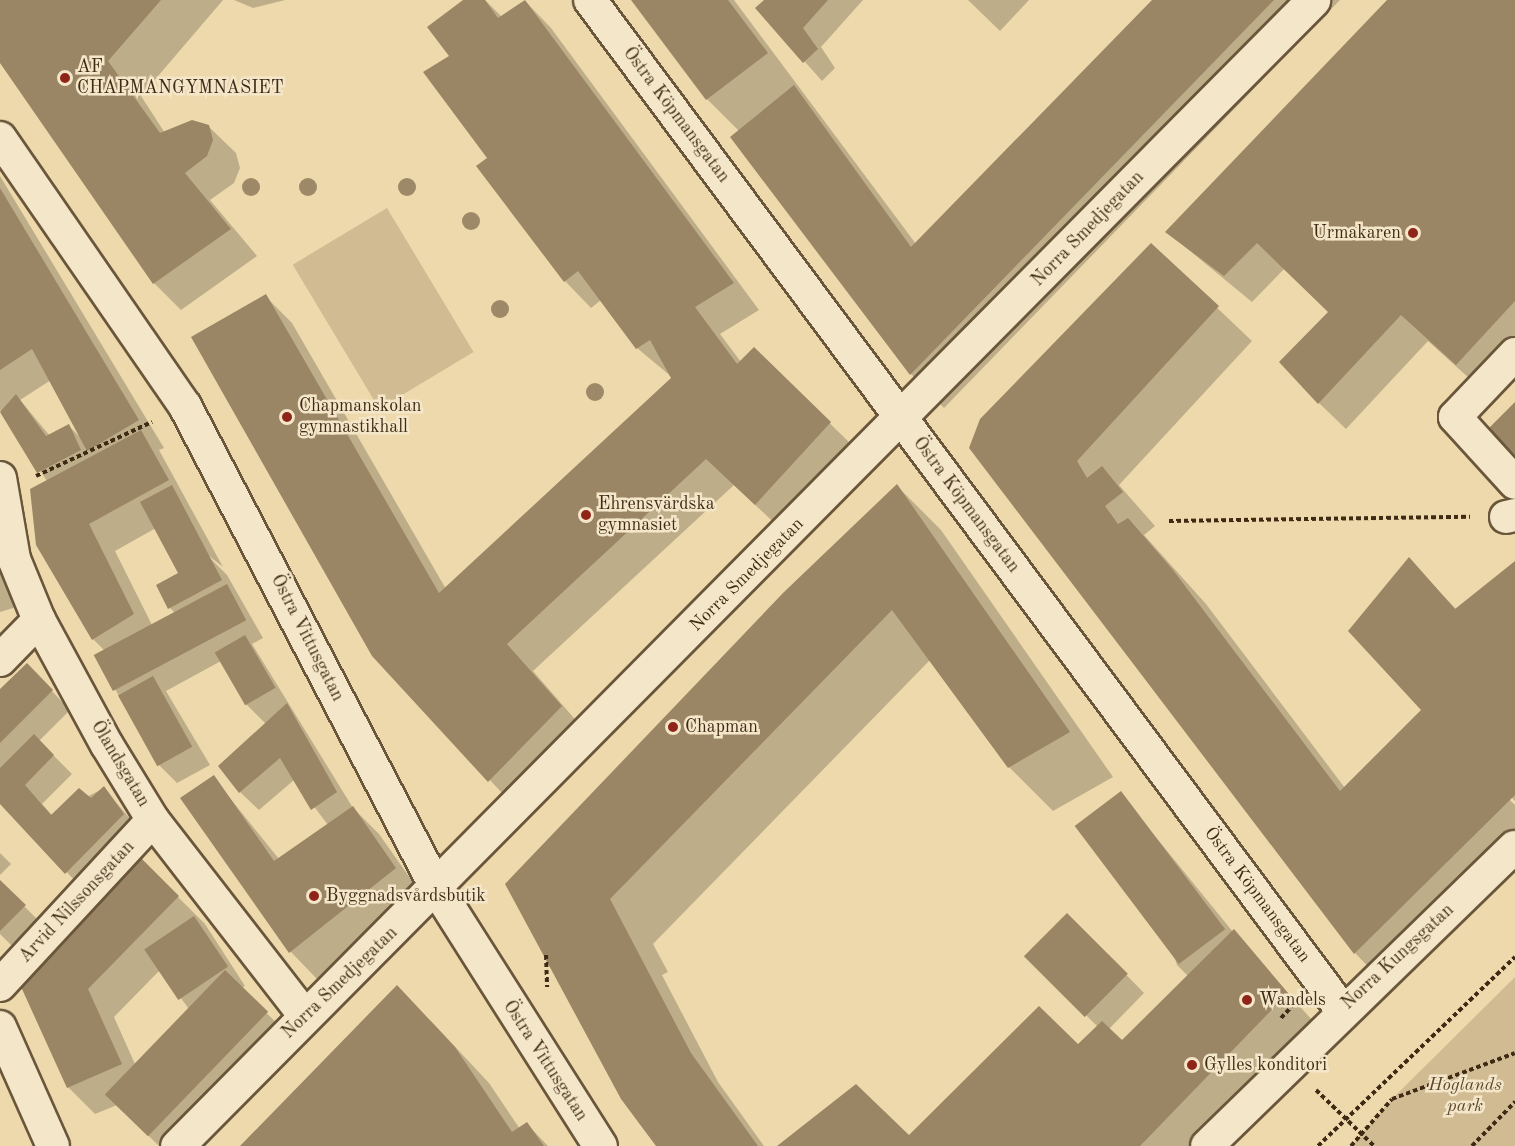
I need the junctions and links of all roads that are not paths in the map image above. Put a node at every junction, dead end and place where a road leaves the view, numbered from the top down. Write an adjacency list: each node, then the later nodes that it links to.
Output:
1 (590, 0): 5 (street, Östra Köpmansgatan)
2 (1313, 0): 5 (street, Norra Smedjegatan)
3 (0, 138): 12 (street, Östra Vittusgatan)
4 (1515, 354): 6 (street)
5 (902, 419): 12 (street, Norra Smedjegatan); 14 (street, Östra Köpmansgatan)
6 (1515, 483)
7 (2, 484): 8 (street, Ölandsgatan)
8 (39, 620): 9 (street); 10 (street, Ölandsgatan)
9 (0, 660)
10 (153, 820): 13 (street, Arvid Nilssonsgatan); 15 (street, Ölandsgatan)
11 (1515, 847): 14 (street, Norra Kungsgatan)
12 (436, 888): 15 (street, Norra Smedjegatan); 19 (street, Östra Vittusgatan)
13 (0, 985)
14 (1342, 1010): 20 (street, Norra Kungsgatan)
15 (305, 1016): 18 (street, Norra Smedjegatan)
16 (0, 1027): 17 (street)
17 (53, 1146)
18 (177, 1146)
19 (600, 1146)
20 (1207, 1146)

